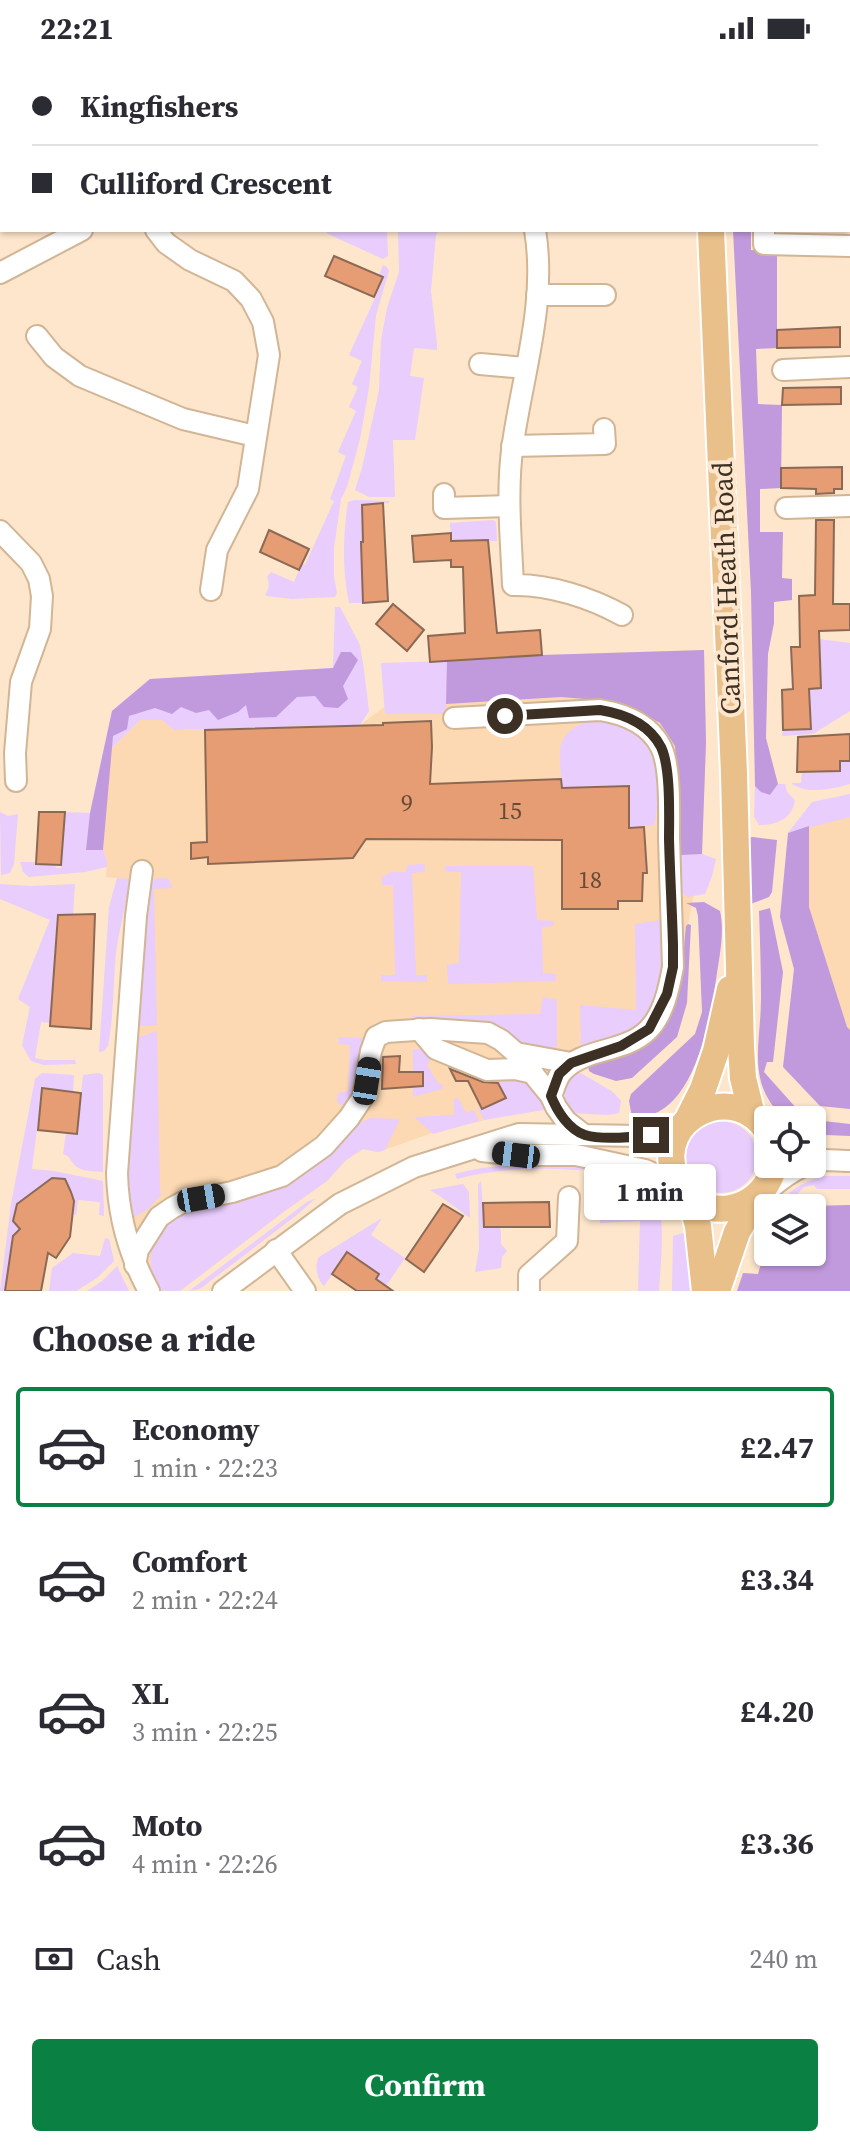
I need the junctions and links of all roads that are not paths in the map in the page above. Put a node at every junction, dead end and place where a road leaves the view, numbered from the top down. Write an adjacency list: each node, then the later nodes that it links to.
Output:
1 (78, 232): 7 (street)
2 (158, 232): 16 (street)
3 (535, 232): 8 (street)
4 (711, 232): 29 (main road, Canford Heath Road)
5 (764, 232): 6 (street)
6 (850, 246)
7 (0, 273)
8 (537, 295): 9 (street); 13 (street)
9 (605, 295)
10 (37, 336): 16 (street)
11 (480, 364): 13 (street)
12 (850, 367): 14 (street)
13 (526, 368): 17 (street)
14 (783, 370)
15 (604, 429): 17 (street)
16 (255, 436): 23 (street)
17 (512, 446): 19 (street)
18 (444, 494): 19 (street)
19 (509, 506): 24 (street)
20 (850, 506): 21 (street)
21 (786, 508)
22 (0, 531): 25 (street)
23 (211, 590)
24 (622, 615)
25 (9, 711): 27 (street)
26 (454, 718): 32 (street)
27 (16, 781)
28 (142, 871): 48 (street)
29 (740, 946): 35 (main road, Canford Heath Road); 37 (main road, Canford Heath Road)
30 (419, 1029): 31 (street); 33 (street); 48 (street)
31 (516, 1053): 32 (street); 33 (street)
32 (571, 1063): 34 (street)
33 (533, 1073): 34 (street)
34 (551, 1096): 38 (street)
35 (754, 1106)
36 (754, 1119): 37 (main road)
37 (686, 1123): 38 (street); 45 (main road, Canford Heath Road)
38 (584, 1135): 40 (street)
39 (850, 1149): 41 (street)
40 (474, 1150): 45 (street); 47 (street)
41 (826, 1154)
42 (826, 1158): 43 (street)
43 (850, 1161)
44 (769, 1179): 45 (main road); 54 (main road)
45 (685, 1191): 53 (main road)
46 (569, 1197): 49 (street)
47 (276, 1250): 51 (street); 52 (street)
48 (135, 1265): 50 (street)
49 (529, 1283)
50 (149, 1291)
51 (223, 1291)
52 (305, 1291)
53 (705, 1291)
54 (717, 1291)

